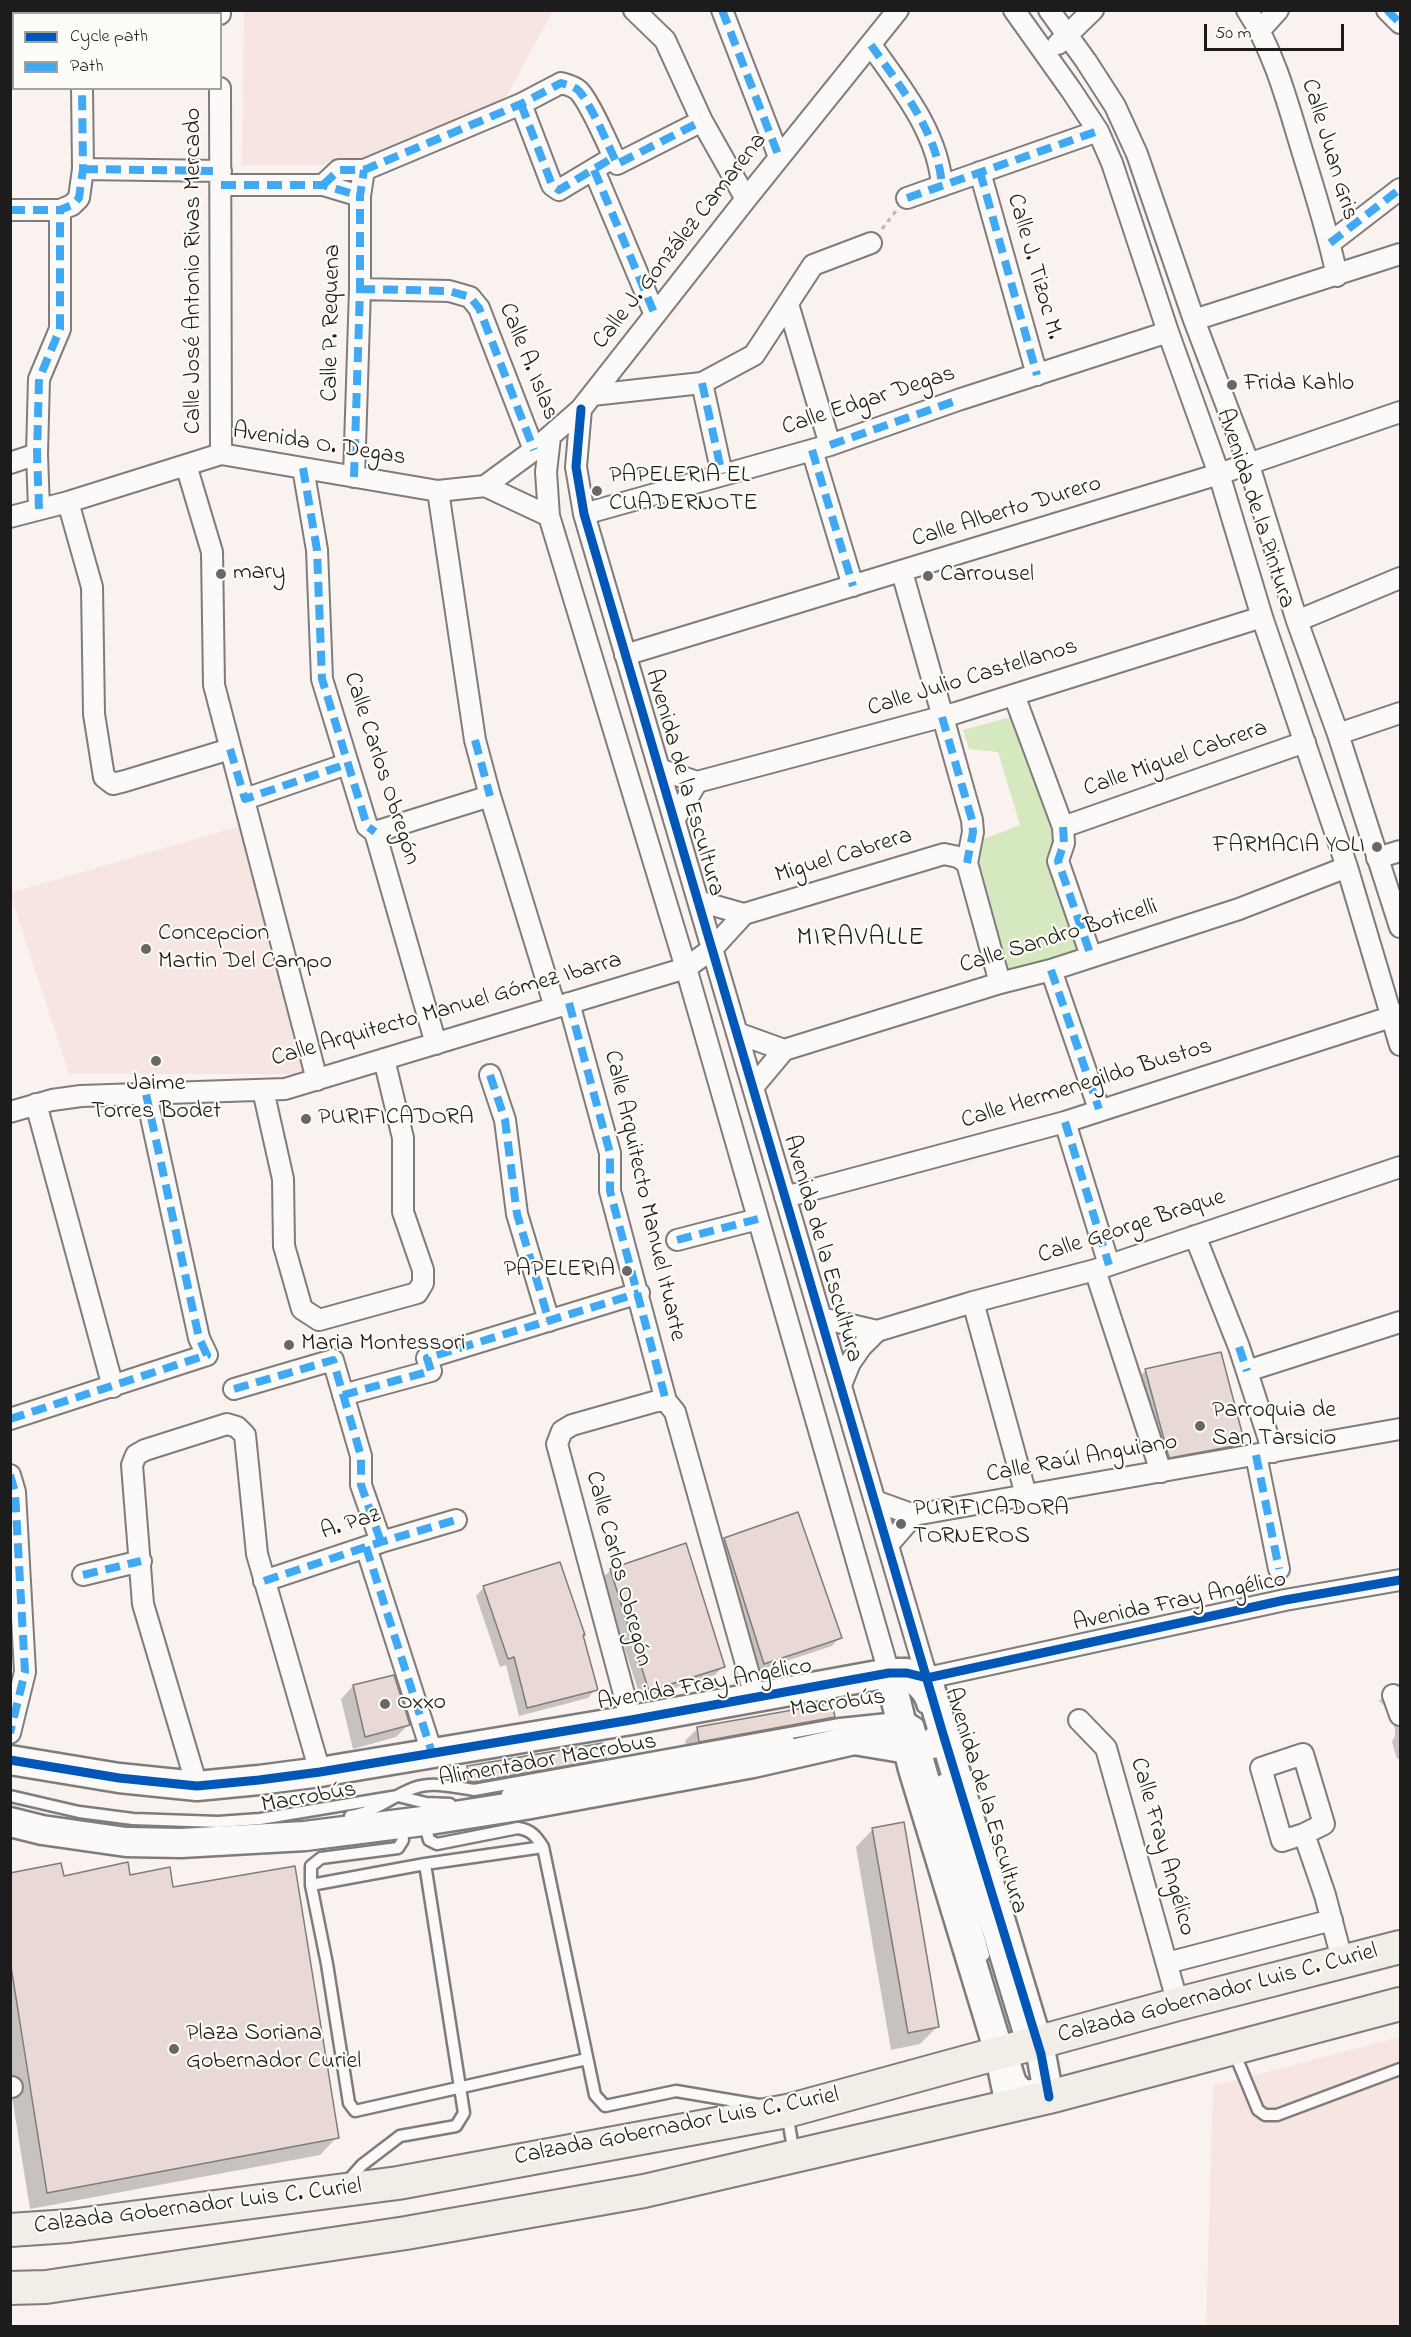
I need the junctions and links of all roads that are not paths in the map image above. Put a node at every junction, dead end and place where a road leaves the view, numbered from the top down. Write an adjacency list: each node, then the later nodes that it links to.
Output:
1 (634, 10): 18 (street)
2 (722, 10): 21 (street)
3 (898, 10): 13 (street, Calle J. González Camarena)
4 (1014, 10): 14 (street, Avenida de la Pintura)
5 (1049, 10): 12 (street, Avenida de la Pintura)
6 (1093, 10): 12 (street)
7 (1247, 10): 11 (street, Calle Juan Gris)
8 (1278, 10): 11 (street)
9 (1387, 10): 10 (street)
10 (1401, 23)
11 (1260, 30): 36 (street, Calle Juan Gris)
12 (1067, 36): 14 (street); 42 (street, Avenida de la Pintura)
13 (871, 45): 21 (street, Calle J. González Camarena); 28 (street)
14 (1046, 55): 19 (street, Avenida de la Pintura)
15 (82, 90): 22 (street)
16 (220, 90): 26 (street, Calle José Antonio Rivas Mercado)
17 (521, 104): 20 (street); 23 (street); 24 (street)
18 (702, 121): 20 (street); 32 (street)
19 (1098, 131): 25 (street); 43 (street, Avenida de la Pintura)
20 (614, 157): 24 (street)
21 (779, 157): 32 (street, Calle J. González Camarena)
22 (83, 169): 26 (street); 34 (street)
23 (364, 170): 27 (street); 30 (street, Calle P. Requena)
24 (594, 170): 41 (street)
25 (980, 172): 28 (street); 44 (street, Calle J. Tizoc M.)
26 (221, 178): 27 (street); 52 (street, Calle José Antonio Rivas Mercado)
27 (323, 185): 30 (street)
28 (942, 186): 31 (street)
29 (1401, 189): 36 (street)
30 (360, 196): 39 (street, Calle P. Requena)
31 (907, 198)
32 (746, 199): 41 (street, Calle J. González Camarena)
33 (10, 210): 34 (street)
34 (60, 210): 51 (street)
35 (871, 243): 40 (street)
36 (1330, 243): 38 (street, Calle Juan Gris)
37 (1401, 254): 38 (street)
38 (1337, 276): 42 (street)
39 (360, 289): 50 (street, Calle A. Islas); 59 (street, Calle P. Requena)
40 (788, 304): 45 (street); 49 (street)
41 (655, 315): 46 (street, Calle J. González Camarena)
42 (1194, 320): 53 (street, Avenida de la Pintura)
43 (1168, 332): 44 (street, Calle Edgar Degas); 58 (street, Avenida de la Pintura)
44 (1037, 375): 49 (street, Calle Edgar Degas)
45 (702, 383): 46 (street); 57 (street)
46 (586, 402): 48 (street, Calle J. González Camarena); 64 (street, Avenida de la Escultura)
47 (1401, 412): 53 (street, Calle Alberto Durero)
48 (550, 437): 50 (street, Calle J. González Camarena); 65 (street, Avenida de la Escultura)
49 (821, 448): 57 (street, Calle Edgar Degas); 69 (street)
50 (534, 450): 60 (street, Calle J. González Camarena)
51 (37, 454): 54 (street); 63 (street)
52 (221, 454): 55 (street, Avenida O. Degas); 56 (street, Avenida O. Degas)
53 (1248, 462): 58 (street, Calle Alberto Durero); 71 (street, Avenida de la Pintura)
54 (10, 464)
55 (186, 465): 62 (street, Avenida O. Degas); 78 (street)
56 (303, 468): 59 (street, Avenida O. Degas); 79 (street, Calle Carlos Obregón)
57 (722, 474): 64 (street, Calle Edgar Degas)
58 (1219, 474): 67 (street, Calle Alberto Durero); 70 (street, Avenida de la Pintura)
59 (354, 477): 61 (street, Avenida O. Degas)
60 (485, 486): 61 (street, Avenida O. Degas); 65 (street)
61 (438, 491): 82 (street, Calle Arquitecto Manuel Ituarte)
62 (68, 502): 63 (street, Avenida O. Degas); 78 (street)
63 (39, 510): 66 (street, Avenida O. Degas)
64 (584, 514): 72 (street, Avenida de la Escultura)
65 (549, 516): 96 (street, Avenida de la Escultura)
66 (10, 517)
67 (902, 572): 69 (street, Calle Alberto Durero); 75 (street)
68 (1401, 578): 71 (street)
69 (853, 585): 72 (street, Calle Alberto Durero)
70 (1262, 617): 73 (street, Calle Julio Castellanos); 77 (street, Avenida de la Pintura)
71 (1297, 621): 76 (street, Avenida de la Pintura)
72 (625, 655): 80 (street, Avenida de la Escultura)
73 (1014, 695): 75 (street, Calle Julio Castellanos); 85 (street)
74 (1401, 713): 76 (street)
75 (942, 717): 81 (street, Calle Julio Castellanos); 89 (street)
76 (1338, 734): 88 (street, Avenida de la Pintura)
77 (1305, 742): 85 (street, Calle Miguel Cabrera); 90 (street, Avenida de la Pintura)
78 (230, 749): 83 (street)
79 (347, 764): 83 (street); 86 (street, Calle Carlos Obregón)
80 (659, 769): 81 (street); 84 (street, Avenida de la Escultura)
81 (697, 782): 84 (street)
82 (490, 796): 86 (street); 99 (street, Calle Arquitecto Manuel Ituarte)
83 (245, 798): 107 (street)
84 (674, 820): 91 (street, Avenida de la Escultura)
85 (1062, 826): 95 (street)
86 (375, 831): 102 (street, Calle Carlos Obregón)
87 (1401, 850): 88 (street)
88 (1377, 858): 93 (street, Avenida de la Pintura)
89 (963, 860): 92 (street, Miguel Cabrera); 98 (street)
90 (1347, 867): 95 (street, Calle Sandro Boticelli); 100 (street, Avenida de la Pintura)
91 (698, 901): 92 (street); 94 (street, Avenida de la Escultura)
92 (744, 914): 94 (street)
93 (1401, 927)
94 (712, 949): 96 (street, Calle Arquitecto Manuel Gómez Ibarra); 101 (street, Avenida de la Escultura)
95 (1091, 956): 97 (street, Calle Sandro Boticelli)
96 (686, 968): 99 (street, Calle Arquitecto Manuel Gómez Ibarra); 117 (street, Avenida de la Escultura)
97 (1051, 970): 98 (street, Calle Sandro Boticelli); 112 (street)
98 (1000, 983): 104 (street, Calle Sandro Boticelli)
99 (562, 1005): 102 (street, Calle Arquitecto Manuel Gómez Ibarra); 121 (street, Calle Arquitecto Manuel Ituarte)
100 (1396, 1015): 103 (street, Avenida de la Pintura); 112 (street, Calle Hermenegildo Bustos)
101 (737, 1033): 104 (street); 108 (street, Avenida de la Escultura)
102 (436, 1044): 105 (street, Calle Arquitecto Manuel Gómez Ibarra)
103 (1401, 1045)
104 (784, 1050): 108 (street)
105 (384, 1059): 107 (street, Calle Arquitecto Manuel Gómez Ibarra); 109 (street)
106 (490, 1075): 124 (street)
107 (316, 1080): 109 (street, Calle Arquitecto Manuel Gómez Ibarra)
108 (753, 1087): 116 (street, Avenida de la Escultura)
109 (263, 1090): 110 (street, Calle Arquitecto Manuel Gómez Ibarra)
110 (146, 1094): 111 (street, Calle Arquitecto Manuel Gómez Ibarra); 129 (street)
111 (36, 1104): 113 (street, Calle Arquitecto Manuel Gómez Ibarra); 129 (street)
112 (1099, 1109): 114 (street, Calle Hermenegildo Bustos)
113 (10, 1112)
114 (1065, 1122): 116 (street, Calle Hermenegildo Bustos); 120 (street)
115 (1401, 1167): 118 (street, Calle George Braque)
116 (785, 1197): 123 (street, Avenida de la Escultura)
117 (758, 1219): 119 (street); 149 (street, Avenida de la Escultura)
118 (1195, 1236): 120 (street, Calle George Braque); 127 (street)
119 (677, 1240)
120 (1102, 1268): 122 (street, Calle George Braque); 136 (street)
121 (639, 1293): 124 (street); 132 (street, Calle Arquitecto Manuel Ituarte)
122 (973, 1302): 126 (street, Calle George Braque); 138 (street)
123 (821, 1318): 126 (street, Calle George Braque); 128 (street, Avenida de la Escultura)
124 (549, 1321): 131 (street)
125 (1401, 1322): 127 (street)
126 (877, 1331): 128 (street)
127 (1247, 1371): 135 (street)
128 (841, 1385): 139 (street, Avenida de la Escultura)
129 (113, 1387): 133 (street)
130 (234, 1389): 131 (street)
131 (343, 1395): 142 (street)
132 (666, 1401): 152 (street, Calle Arquitecto Manuel Ituarte); 154 (street, Calle Carlos Obregón)
133 (10, 1419)
134 (1401, 1429): 135 (street, Calle Raúl Anguiano)
135 (1265, 1453): 136 (street, Calle Raúl Anguiano); 145 (street)
136 (1161, 1472): 138 (street, Calle Raúl Anguiano)
137 (10, 1475): 156 (street)
138 (1026, 1495): 140 (street, Calle Raúl Anguiano)
139 (875, 1501): 140 (street, Calle Raúl Anguiano); 143 (street, Avenida de la Escultura)
140 (914, 1515): 143 (street)
141 (456, 1520): 142 (street, A. Paz)
142 (374, 1545): 148 (street, A. Paz); 158 (street)
143 (888, 1545): 150 (street, Avenida de la Escultura)
144 (141, 1561): 146 (street); 148 (street); 162 (street)
145 (1279, 1569)
146 (83, 1575)
147 (1401, 1580): 150 (street, Avenida Fray Angélico)
148 (264, 1581): 161 (street)
149 (890, 1678): 150 (street, Avenida Fray Angélico); 152 (street, Avenida Fray Angélico); 157 (street, Avenida de la Escultura); 157 (lane, Macrobús); 160 (lane, Macrobús)
150 (927, 1678): 157 (street, Avenida de la Escultura)
151 (1394, 1695): 153 (street)
152 (755, 1696): 154 (street, Avenida Fray Angélico)
153 (1401, 1715)
154 (631, 1720): 158 (street, Avenida Fray Angélico)
155 (1078, 1720): 176 (street, Calle Fray Angélico)
156 (10, 1734)
157 (921, 1739): 164 (lane, Alimentador Macrobus); 164 (lane, Macrobús); 168 (street); 180 (street, Avenida de la Escultura); 180 (street, Avenida de la Escultura)
158 (432, 1753): 161 (street, Avenida Fray Angélico)
159 (10, 1760): 162 (street, Avenida Fray Angélico)
160 (10, 1767)
161 (320, 1772): 162 (street, Avenida Fray Angélico)
162 (197, 1786)
163 (10, 1796): 164 (lane, Alimentador Macrobus)
164 (398, 1796): 166 (lane, Macrobús)
165 (10, 1811): 169 (lane, Macrobús)
166 (343, 1817)
167 (10, 1822): 168 (street)
168 (412, 1823): 171 (lane); 173 (lane)
169 (302, 1824)
170 (1304, 1834): 170 (street); 174 (street)
171 (543, 1847): 172 (lane); 182 (lane)
172 (425, 1864): 173 (lane); 185 (lane)
173 (311, 1885): 185 (lane)
174 (1332, 1920): 176 (street, Calle Fray Angélico); 177 (street)
175 (1401, 1947): 177 (main road, Calzada Gobernador Luis C. Curiel)
176 (1167, 1962): 178 (street, Calle Fray Angélico)
177 (1347, 1970): 178 (main road, Calzada Gobernador Luis C. Curiel)
178 (1178, 2004): 180 (main road, Calzada Gobernador Luis C. Curiel)
179 (1401, 2004): 181 (main road, Calzada Gobernador Luis C. Curiel)
180 (1022, 2045): 184 (street, Avenida de la Escultura); 186 (street, Avenida de la Escultura); 187 (main road, Calzada Gobernador Luis C. Curiel)
181 (1232, 2049): 183 (lane); 184 (main road, Calzada Gobernador Luis C. Curiel)
182 (587, 2059): 185 (lane); 187 (lane)
183 (1401, 2069)
184 (1052, 2086): 186 (main road, Calzada Gobernador Luis C. Curiel)
185 (460, 2089): 190 (lane)
186 (1010, 2105): 188 (main road, Calzada Gobernador Luis C. Curiel)
187 (787, 2111): 188 (lane); 189 (main road, Calzada Gobernador Luis C. Curiel)
188 (795, 2157): 192 (main road, Calzada Gobernador Luis C. Curiel)
189 (398, 2183): 190 (main road, Calzada Gobernador Luis C. Curiel); 192 (main road)
190 (338, 2192): 191 (main road, Calzada Gobernador Luis C. Curiel)
191 (10, 2230)
192 (406, 2233): 193 (main road, Calzada Gobernador Luis C. Curiel)
193 (10, 2288)

